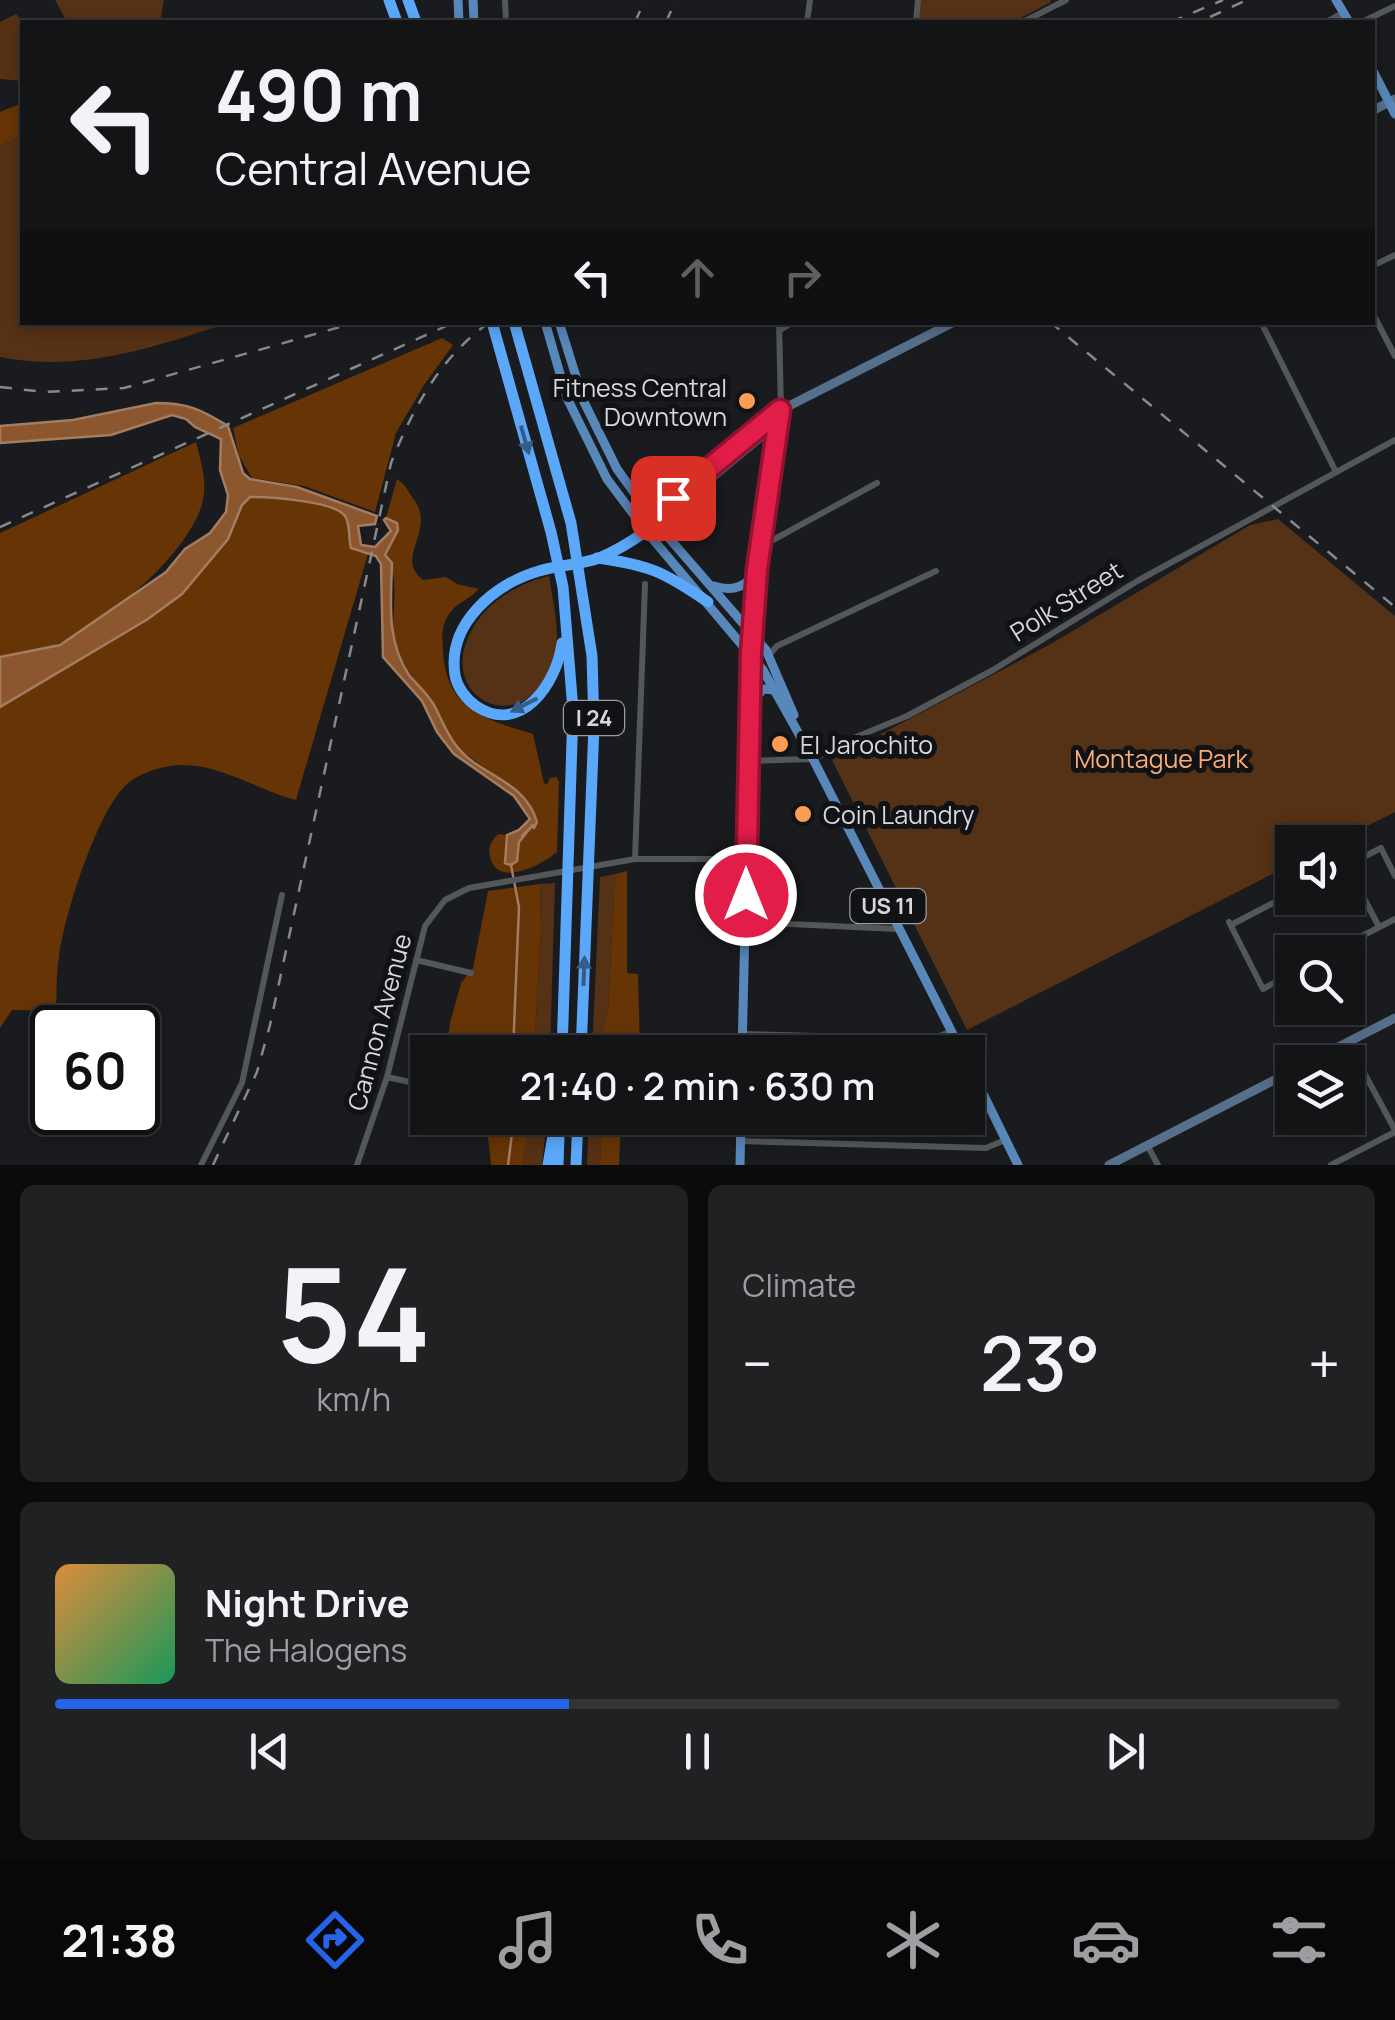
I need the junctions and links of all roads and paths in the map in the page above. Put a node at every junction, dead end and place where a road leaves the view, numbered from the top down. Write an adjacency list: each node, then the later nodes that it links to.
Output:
1 (1066, 0): 2 (street)
2 (1055, 2): 4 (street)
3 (1395, 6): 5 (street)
4 (1026, 20)
5 (1366, 20)
6 (1375, 74): 7 (main road)
7 (1392, 100): 8 (main road)
8 (1395, 114)
9 (1375, 318): 17 (street)
10 (493, 325): 32 (highway, I 24, one-way to 32)
11 (515, 325): 59 (highway, I 24, one-way to 11)
12 (546, 325): 24 (main road, US 11)
13 (560, 325): 23 (main road, US 11)
14 (948, 325): 18 (main road)
15 (1262, 325): 20 (street)
16 (779, 326): 18 (street)
17 (1395, 356)
18 (780, 410): 22 (main road); 24 (main road); 25 (main road)
19 (1395, 440): 20 (street, Polk Street)
20 (1335, 470): 38 (street, Polk Street)
21 (877, 483): 25 (street)
22 (673, 498): 23 (main road); 24 (main road)
23 (639, 500): 24 (main road, US 11)
24 (648, 524): 26 (highway); 30 (main road, US 11); 31 (main road, US 11)
25 (762, 540): 27 (main road)
26 (597, 558): 31 (highway); 32 (highway, one-way to 26)
27 (757, 569): 30 (main road); 33 (main road)
28 (936, 571): 35 (street)
29 (646, 584): 41 (street)
30 (710, 585): 33 (main road, US 11)
31 (708, 602): 34 (main road, US 11)
32 (564, 624): 58 (highway, I 24)
33 (752, 633): 34 (main road); 35 (main road, US 11)
34 (751, 653): 36 (main road, US 11); 37 (main road)
35 (769, 655): 38 (main road, US 11)
36 (775, 690): 37 (main road); 38 (main road, US 11)
37 (749, 706): 39 (main road)
38 (813, 759): 39 (street, Polk Street); 50 (main road, US 11)
39 (747, 761): 42 (main road)
40 (1365, 857): 43 (street)
41 (635, 859): 42 (street, Cannon Avenue); 52 (street, Cannon Avenue)
42 (746, 860): 48 (main road)
43 (1395, 876)
44 (282, 895): 75 (street)
45 (1365, 898): 49 (street)
46 (1275, 901): 54 (street)
47 (1395, 919): 49 (street)
48 (746, 922): 50 (street); 57 (main road)
49 (1380, 927): 51 (street)
50 (900, 929): 56 (main road, US 11)
51 (1365, 935)
52 (416, 960): 53 (street); 63 (street, Cannon Avenue)
53 (471, 973)
54 (1275, 982)
55 (1395, 1018): 61 (main road)
56 (952, 1031): 57 (street); 60 (main road, US 11)
57 (742, 1034)
58 (563, 1035)
59 (581, 1035)
60 (954, 1035)
61 (1348, 1042): 62 (main road); 67 (street)
62 (1342, 1045)
63 (387, 1076): 65 (street); 76 (street, Cannon Avenue)
64 (1275, 1080): 74 (main road)
65 (410, 1082)
66 (985, 1097): 72 (main road)
67 (1395, 1131): 84 (street)
68 (554, 1135): 77 (highway)
69 (558, 1135): 78 (highway)
70 (577, 1135): 79 (highway)
71 (740, 1135): 73 (main road)
72 (1006, 1140): 73 (street); 81 (main road)
73 (740, 1141): 80 (main road)
74 (1148, 1146): 82 (main road); 83 (street)
75 (201, 1165)
76 (358, 1165)
77 (548, 1165)
78 (558, 1165)
79 (576, 1165)
80 (740, 1165)
81 (1018, 1165)
82 (1109, 1165)
83 (1158, 1165)
84 (1332, 1165)

